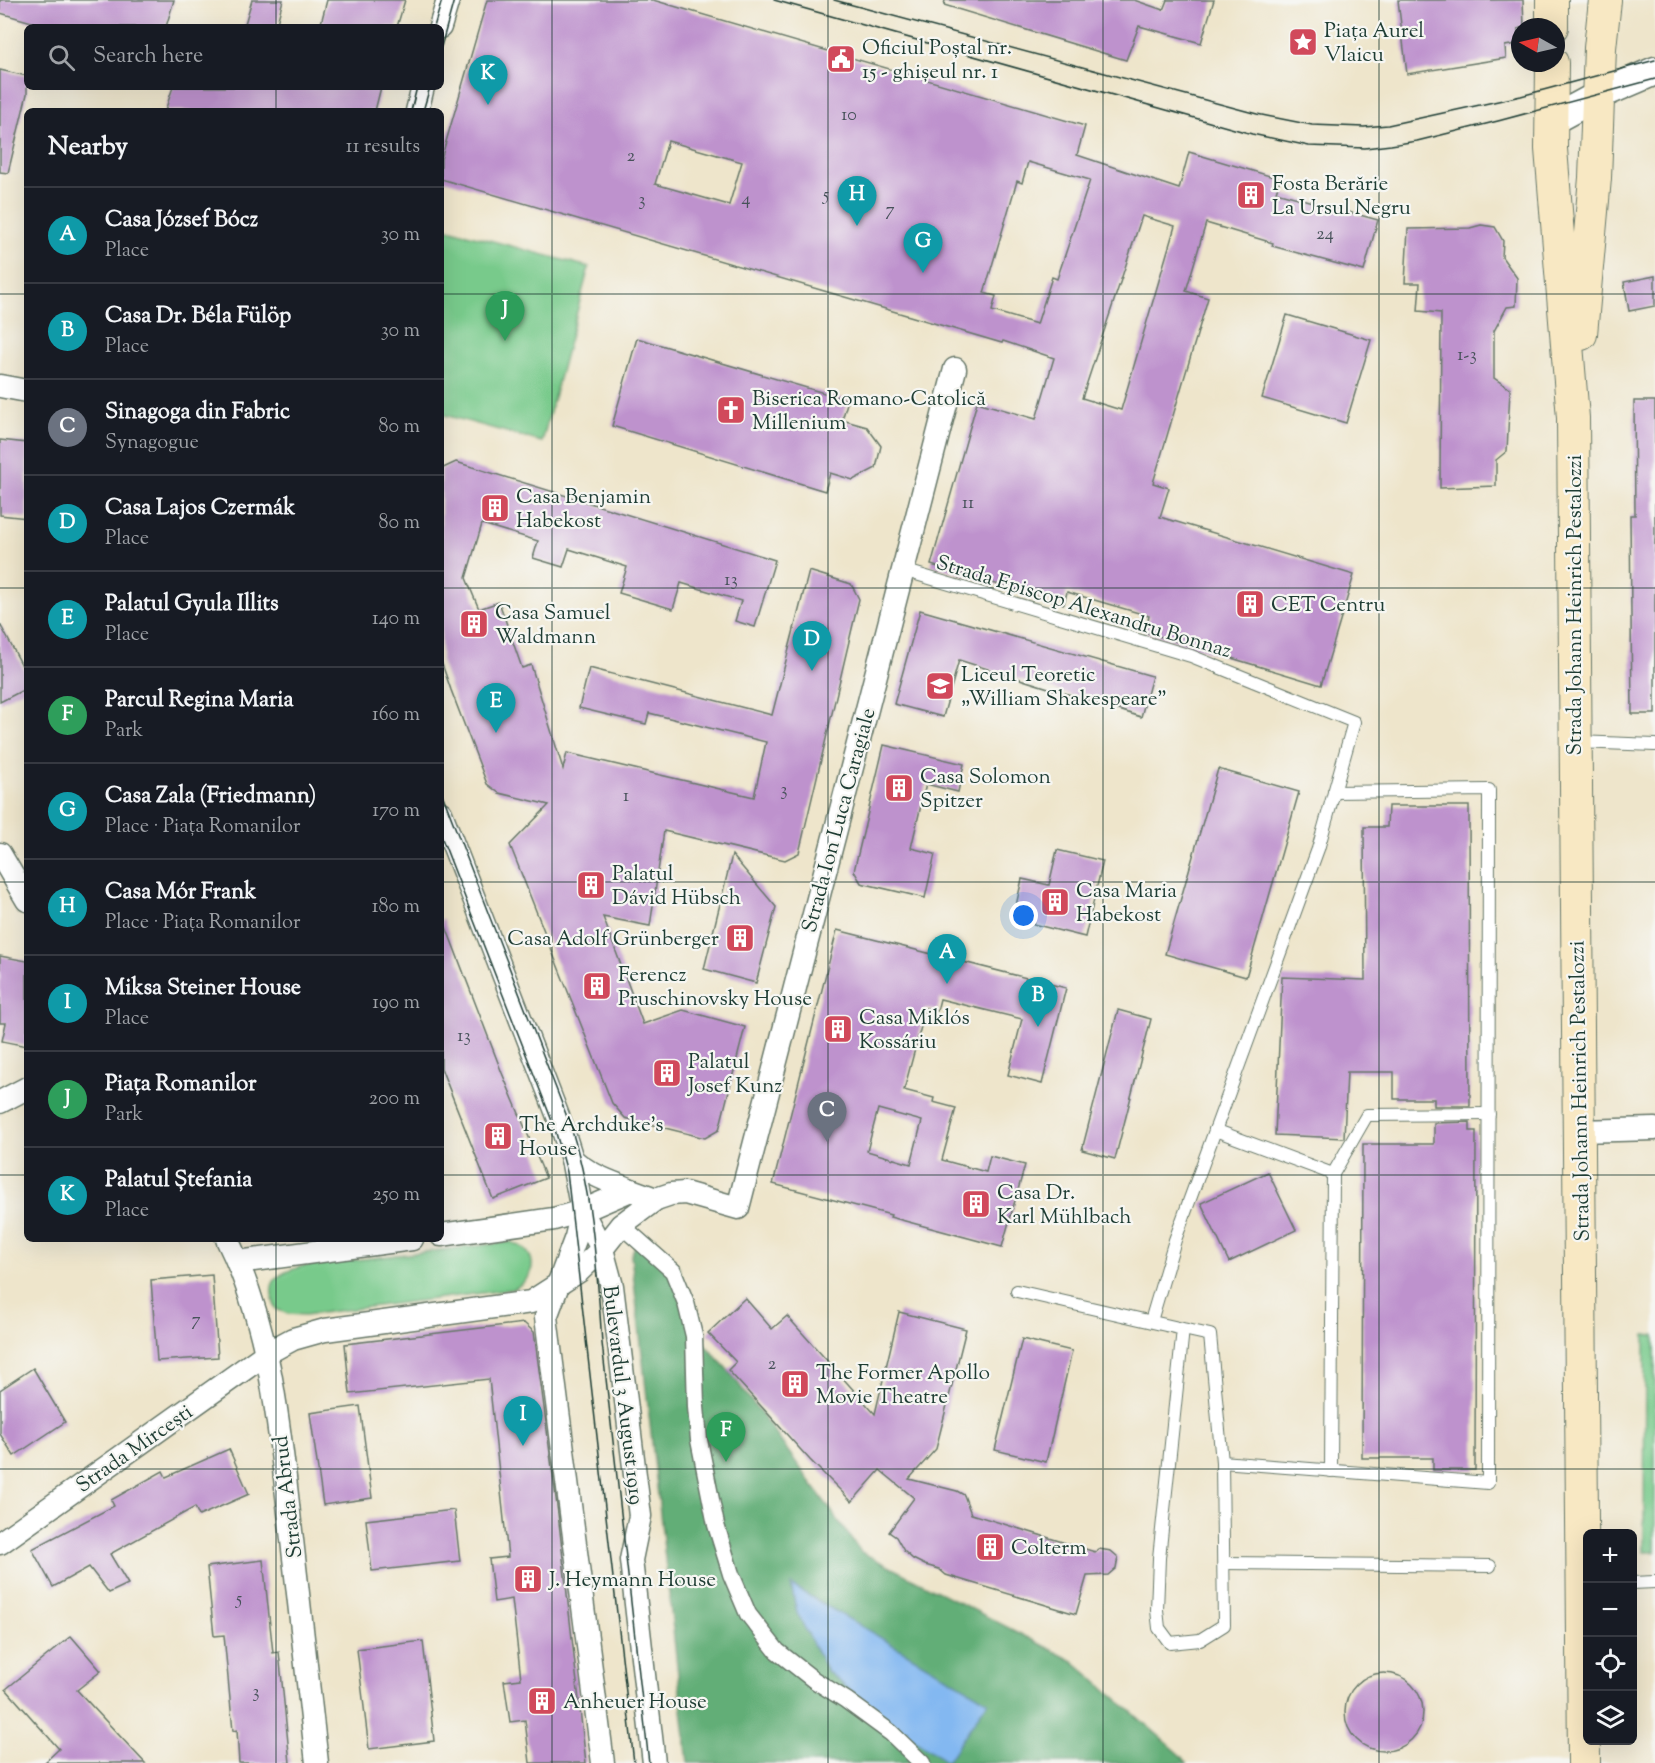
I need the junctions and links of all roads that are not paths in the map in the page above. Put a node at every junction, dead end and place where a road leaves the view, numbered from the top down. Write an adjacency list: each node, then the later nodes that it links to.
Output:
1 (448, 0): 5 (street)
2 (1552, 0): 4 (main road)
3 (1605, 0): 9 (main road, Strada Johann Heinrich Pestalozzi)
4 (1552, 18)
5 (441, 24)
6 (1655, 71): 9 (street)
7 (1552, 72): 11 (main road, Strada Johann Heinrich Pestalozzi)
8 (422, 90): 10 (street)
9 (1599, 95): 11 (street); 15 (main road, Strada Johann Heinrich Pestalozzi)
10 (418, 108)
11 (1551, 121): 15 (main road, Strada Johann Heinrich Pestalozzi)
12 (955, 369): 16 (street, Strada Ion Luca Caragiale)
13 (0, 386): 14 (street)
14 (24, 390)
15 (1573, 418): 17 (main road, Strada Johann Heinrich Pestalozzi)
16 (903, 570): 19 (lane, Strada Episcop Alexandru Bonnaz); 32 (street, Strada Ion Luca Caragiale)
17 (1575, 742): 18 (lane); 28 (main road, Strada Johann Heinrich Pestalozzi)
18 (1655, 745)
19 (1334, 792): 25 (lane); 27 (lane)
20 (444, 821): 29 (street, Bulevardul 3 August 1919)
21 (0, 854): 22 (street)
22 (24, 895)
23 (24, 1090): 24 (street)
24 (0, 1102)
25 (1489, 1113): 30 (lane); 46 (lane)
26 (1655, 1129): 28 (street)
27 (1215, 1130): 30 (lane); 42 (lane)
28 (1579, 1131): 47 (main road, Strada Johann Heinrich Pestalozzi)
29 (572, 1159): 31 (street); 33 (street, Bulevardul 3 August 1919)
30 (1333, 1174): 46 (lane)
31 (631, 1190): 32 (street); 33 (street)
32 (657, 1199): 34 (street, Strada Mircești)
33 (582, 1211): 35 (street); 38 (street, Bulevardul 3 August 1919); 40 (street, Bulevardul 3 August 1919)
34 (621, 1225): 38 (street, Strada Mircești); 57 (street)
35 (444, 1235)
36 (228, 1242): 39 (street, Strada Abrud)
37 (389, 1242): 39 (street)
38 (602, 1250): 40 (street, Strada Mircești); 56 (street, Bulevardul 3 August 1919)
39 (238, 1262): 44 (street, Strada Abrud)
40 (556, 1286): 44 (street, Strada Mircești); 55 (street, Bulevardul 3 August 1919)
41 (1017, 1291): 42 (lane)
42 (1151, 1321): 43 (lane)
43 (1183, 1329): 45 (lane); 49 (lane)
44 (267, 1353): 48 (street, Strada Mircești); 54 (street, Strada Abrud)
45 (1222, 1462): 46 (lane); 49 (lane)
46 (1331, 1471)
47 (1584, 1529)
48 (0, 1543)
49 (1224, 1563): 50 (lane)
50 (1490, 1566)
51 (1637, 1582): 52 (lane)
52 (1655, 1582)
53 (1585, 1637): 58 (main road, Strada Johann Heinrich Pestalozzi)
54 (317, 1763)
55 (603, 1763)
56 (654, 1763)
57 (922, 1763)
58 (1584, 1763)

